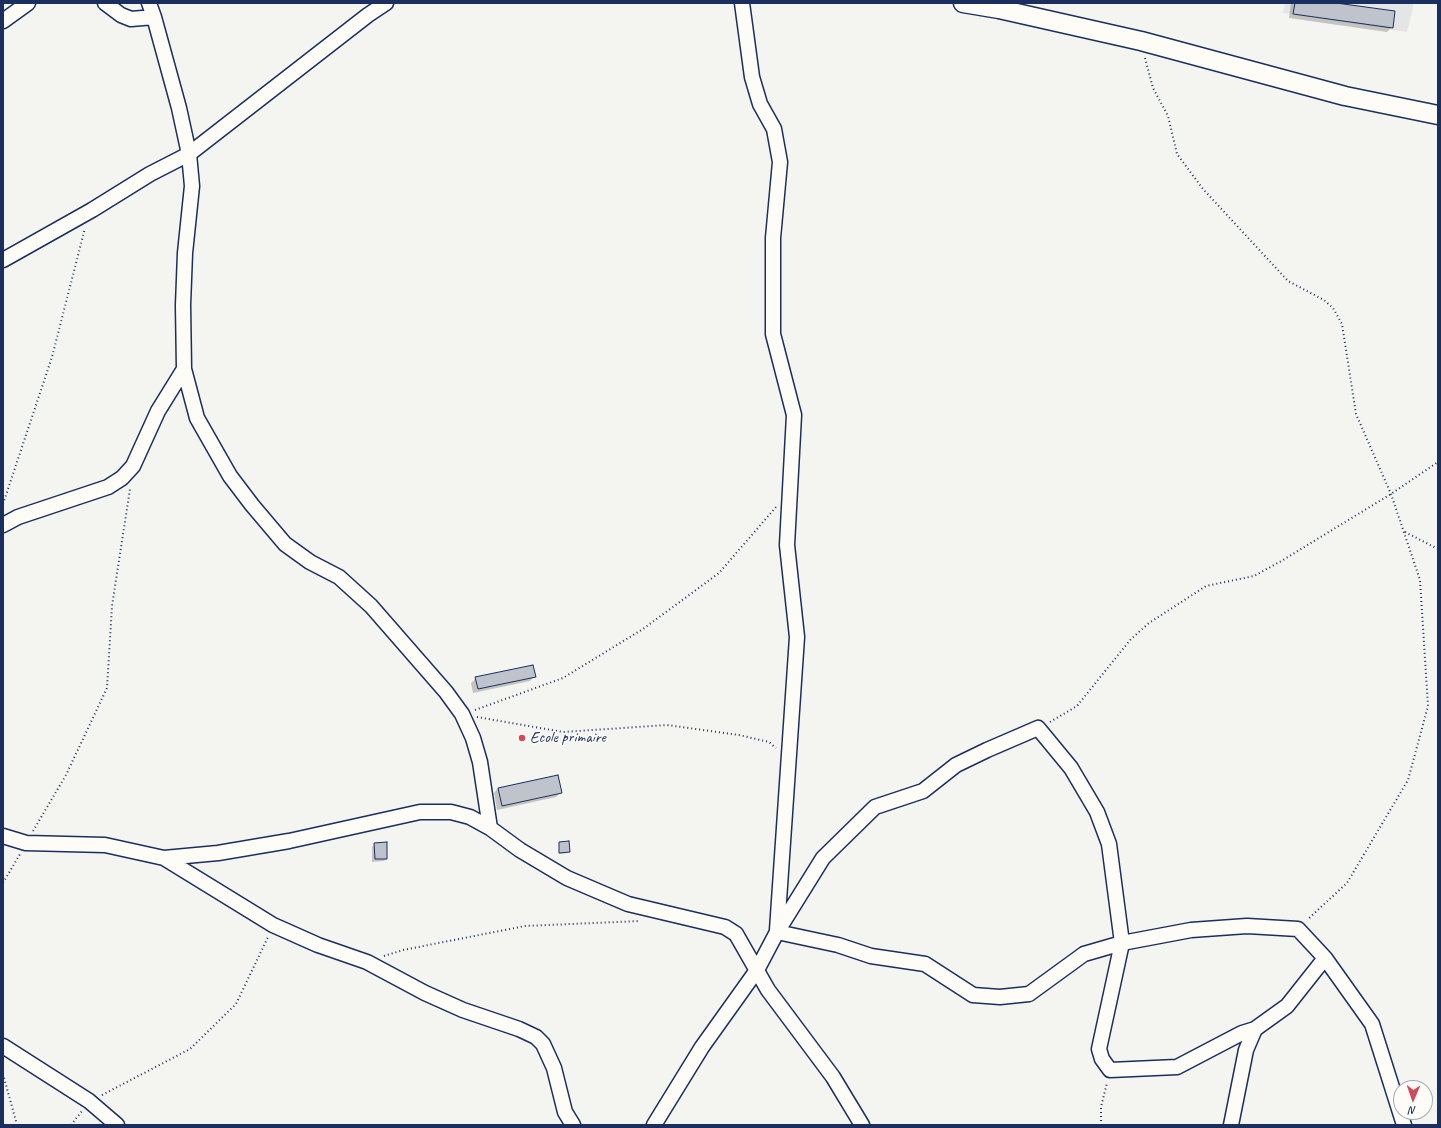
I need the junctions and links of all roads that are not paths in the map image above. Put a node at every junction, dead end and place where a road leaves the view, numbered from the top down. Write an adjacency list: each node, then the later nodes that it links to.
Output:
1 (28, 3): 8 (street)
2 (105, 3): 7 (street)
3 (149, 3): 7 (street)
4 (386, 3): 10 (street)
5 (742, 3): 17 (street)
6 (963, 3): 9 (street)
7 (154, 17): 10 (street)
8 (3, 22)
9 (1438, 115)
10 (189, 154): 11 (street); 12 (street)
11 (3, 260)
12 (184, 369): 13 (street); 14 (street)
13 (3, 525)
14 (490, 828): 16 (street); 20 (street)
15 (3, 836): 16 (street)
16 (164, 858): 24 (street)
17 (777, 932): 18 (street); 18 (street); 20 (street)
18 (1122, 943): 19 (street); 21 (street)
19 (1325, 958): 21 (street); 28 (street)
20 (756, 970): 25 (street); 26 (street)
21 (1255, 1029): 27 (street)
22 (3, 1046): 23 (street)
23 (117, 1125)
24 (573, 1125)
25 (654, 1125)
26 (862, 1125)
27 (1231, 1125)
28 (1404, 1125)

